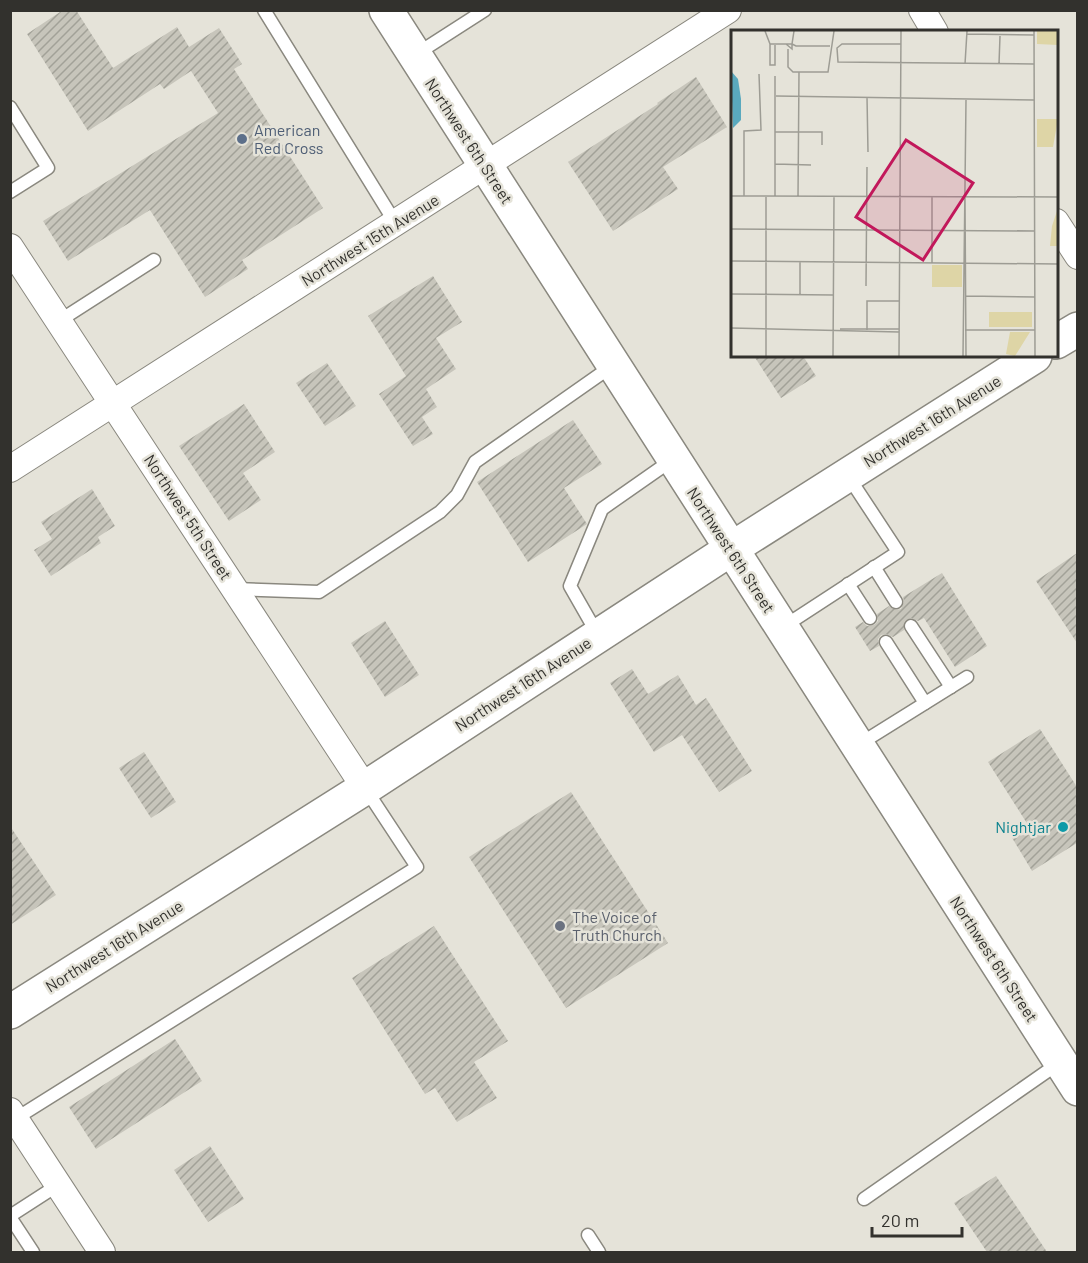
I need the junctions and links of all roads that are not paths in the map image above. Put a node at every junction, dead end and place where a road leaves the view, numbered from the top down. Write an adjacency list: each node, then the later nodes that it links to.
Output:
1 (264, 10): 11 (lane)
2 (386, 10): 7 (main road, Northwest 6th Street)
3 (485, 10): 7 (lane)
4 (728, 10): 9 (street, Northwest 15th Avenue)
5 (922, 10): 6 (street)
6 (934, 30)
7 (414, 55): 9 (main road, Northwest 6th Street)
8 (10, 107): 10 (lane)
9 (486, 167): 11 (street, Northwest 15th Avenue); 20 (main road, Northwest 6th Street)
10 (10, 192)
11 (396, 224): 21 (street, Northwest 15th Avenue)
12 (1058, 225): 14 (street)
13 (10, 247): 16 (street, Northwest 5th Street)
14 (1077, 256)
15 (154, 260): 16 (lane)
16 (59, 321): 21 (street, Northwest 5th Street)
17 (1077, 328): 18 (main road)
18 (1058, 341)
19 (1033, 357): 24 (main road, Northwest 16th Avenue)
20 (613, 365): 22 (main road, Northwest 6th Street); 28 (lane)
21 (113, 403): 23 (street, Northwest 15th Avenue); 28 (street, Northwest 5th Street)
22 (673, 459): 25 (main road, Northwest 6th Street); 33 (lane)
23 (10, 469)
24 (847, 475): 25 (main road, Northwest 16th Avenue); 26 (lane)
25 (731, 549): 32 (main road, Northwest 6th Street); 33 (main road, Northwest 16th Avenue)
26 (874, 567): 27 (lane); 29 (lane)
27 (848, 584): 30 (lane); 32 (lane)
28 (235, 589): 39 (street, Northwest 5th Street)
29 (896, 602)
30 (870, 618)
31 (911, 626): 36 (lane)
32 (782, 628): 38 (main road, Northwest 6th Street)
33 (598, 635): 39 (main road, Northwest 16th Avenue)
34 (886, 642): 37 (lane)
35 (967, 677): 36 (lane)
36 (951, 687): 37 (lane)
37 (925, 703): 38 (lane)
38 (857, 746): 41 (main road, Northwest 6th Street)
39 (365, 788): 40 (main road, Northwest 16th Avenue); 43 (lane)
40 (10, 1012)
41 (1060, 1062): 42 (main road, Northwest 6th Street); 45 (lane)
42 (1077, 1089)
43 (13, 1115): 44 (street)
44 (58, 1185): 46 (lane); 49 (street)
45 (864, 1199)
46 (10, 1216): 48 (lane)
47 (588, 1235): 50 (lane)
48 (33, 1252)
49 (102, 1252)
50 (599, 1252)

